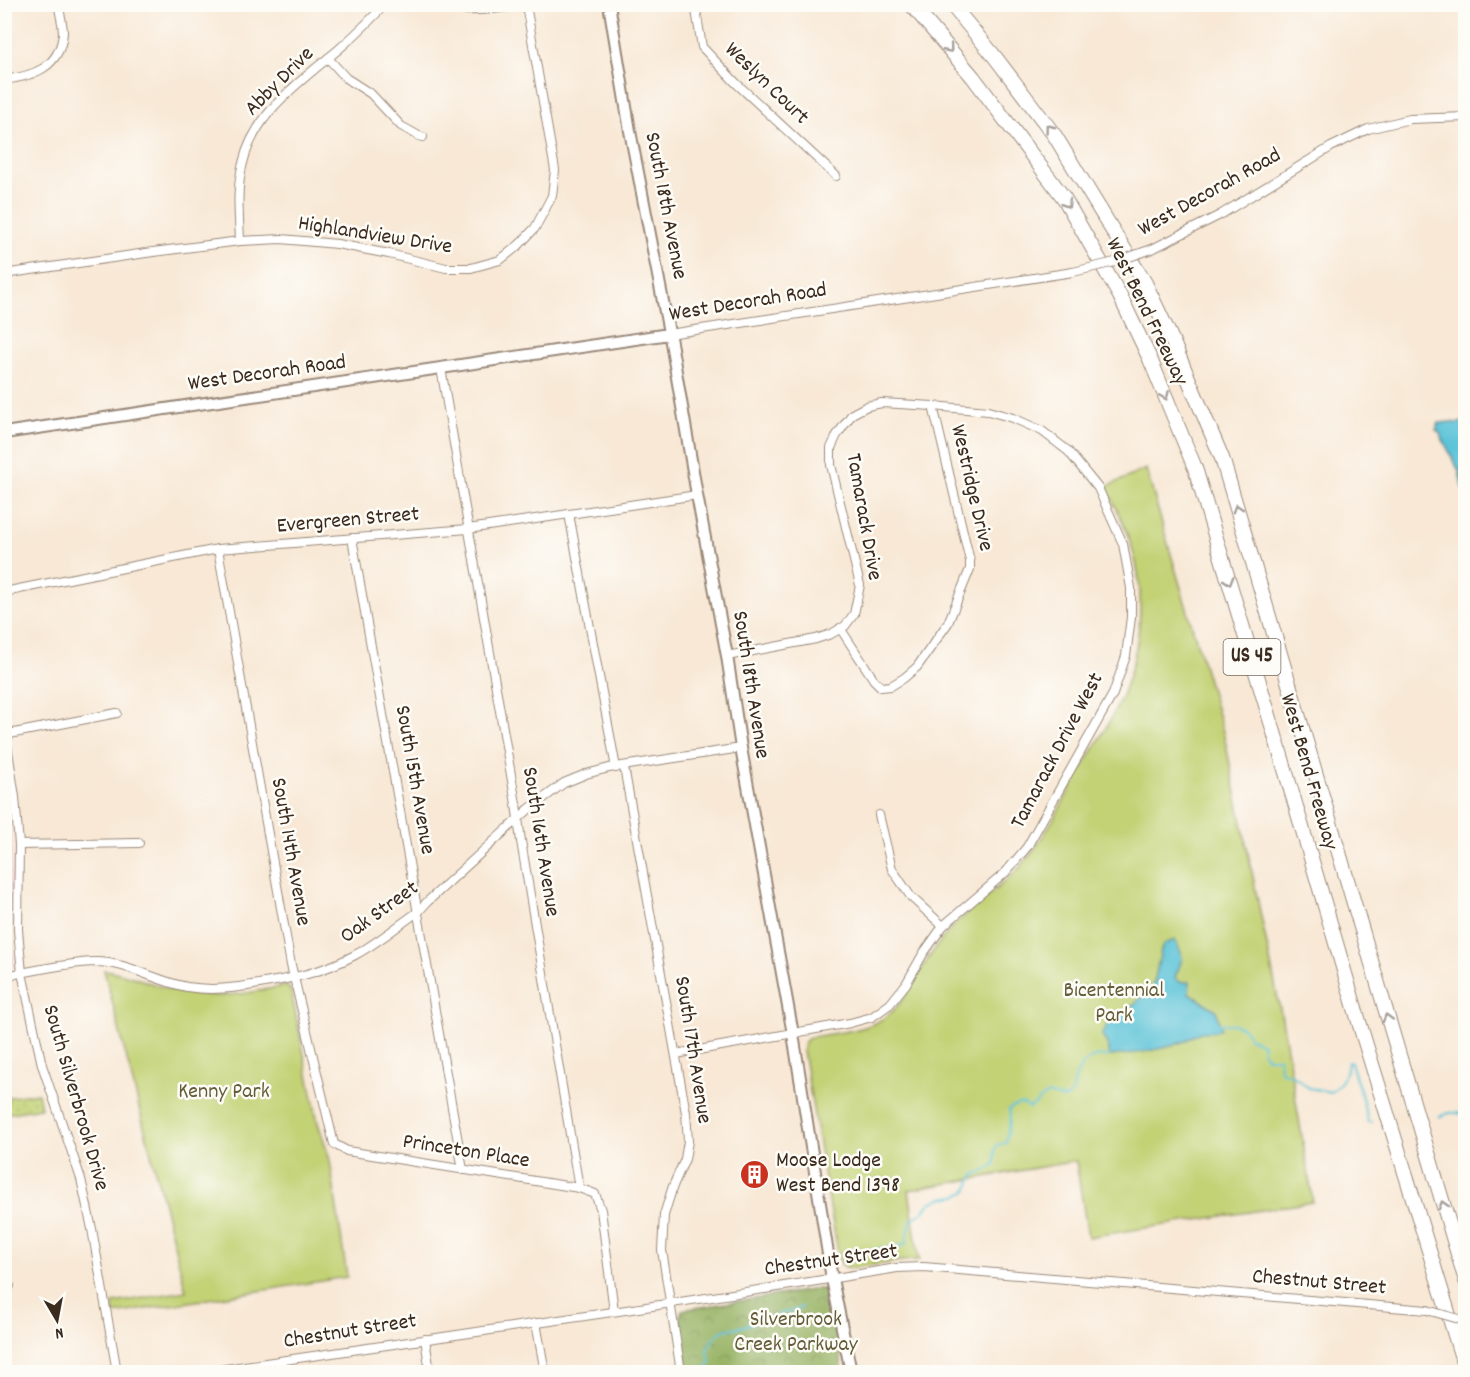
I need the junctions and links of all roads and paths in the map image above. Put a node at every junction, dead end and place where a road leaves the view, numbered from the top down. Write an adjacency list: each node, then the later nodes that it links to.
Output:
1 (58, 4): 10 (street)
2 (385, 4): 9 (street, Abby Drive)
3 (433, 4): 8 (street)
4 (609, 4): 16 (street, South 18th Avenue)
5 (695, 4): 13 (street, Weslyn Court)
6 (912, 4): 54 (highway, West Bend Freeway / US 45, one-way to 54)
7 (951, 4): 48 (highway, West Bend Freeway / US 45, one-way to 7)
8 (527, 5): 14 (street, Highlandview Drive)
9 (328, 58): 12 (street); 14 (street, Abby Drive)
10 (4, 80)
11 (1466, 117): 16 (street, West Decorah Road, bridge)
12 (423, 137)
13 (836, 176)
14 (240, 241): 15 (street, Highlandview Drive)
15 (4, 274)
16 (669, 334): 17 (street, West Decorah Road); 20 (street, South 18th Avenue)
17 (441, 368): 19 (street, West Decorah Road); 22 (street, South 16th Avenue)
18 (933, 406): 26 (street, Tamarack Drive); 26 (street, Westridge Drive); 38 (street, Tamarack Drive West)
19 (4, 433)
20 (697, 495): 21 (street, Evergreen Street); 27 (street, South 18th Avenue)
21 (569, 514): 22 (street, Evergreen Street); 32 (street, South 17th Avenue)
22 (468, 529): 23 (street, Evergreen Street); 34 (street, South 16th Avenue)
23 (352, 538): 24 (street, Evergreen Street); 37 (street, South 15th Avenue)
24 (218, 549): 25 (street, Evergreen Street); 41 (street, South 14th Avenue)
25 (4, 592)
26 (840, 628): 27 (street)
27 (727, 656): 31 (street, South 18th Avenue)
28 (117, 712): 30 (street)
29 (4, 725): 30 (street, South Silverbrook Drive)
30 (5, 735): 36 (street, South Silverbrook Drive)
31 (741, 748): 32 (street, Oak Street); 42 (street, South 18th Avenue)
32 (620, 767): 34 (street, Oak Street); 43 (street, South 17th Avenue)
33 (879, 815): 38 (street)
34 (518, 820): 37 (street, Oak Street); 46 (street, South 16th Avenue)
35 (139, 843): 36 (street)
36 (19, 845): 39 (street, South Silverbrook Drive)
37 (419, 911): 41 (street, Oak Street); 45 (street, South 15th Avenue)
38 (943, 926): 42 (street, Tamarack Drive West)
39 (22, 973): 40 (street, Oak Street); 41 (street, Oak Street); 55 (street, South Silverbrook Drive)
40 (4, 976)
41 (294, 978): 44 (street, South 14th Avenue)
42 (794, 1034): 43 (street, Tamarack Drive West); 47 (street, South 18th Avenue)
43 (675, 1054): 49 (street, South 17th Avenue)
44 (347, 1151): 45 (street, Princeton Place)
45 (463, 1170): 46 (street, Princeton Place)
46 (579, 1188): 50 (street)
47 (832, 1279): 49 (street, Chestnut Street); 51 (street, Chestnut Street, bridge); 60 (street, South 18th Avenue)
48 (1466, 1281)
49 (670, 1304): 50 (street, Chestnut Street); 59 (street, South 17th Avenue)
50 (614, 1311): 52 (street, Chestnut Street)
51 (1466, 1321)
52 (536, 1323): 53 (street, Chestnut Street); 58 (street)
53 (425, 1339): 56 (street, Chestnut Street); 57 (street)
54 (1466, 1371)
55 (117, 1372)
56 (205, 1372)
57 (430, 1372)
58 (545, 1372)
59 (681, 1372)
60 (852, 1372)

